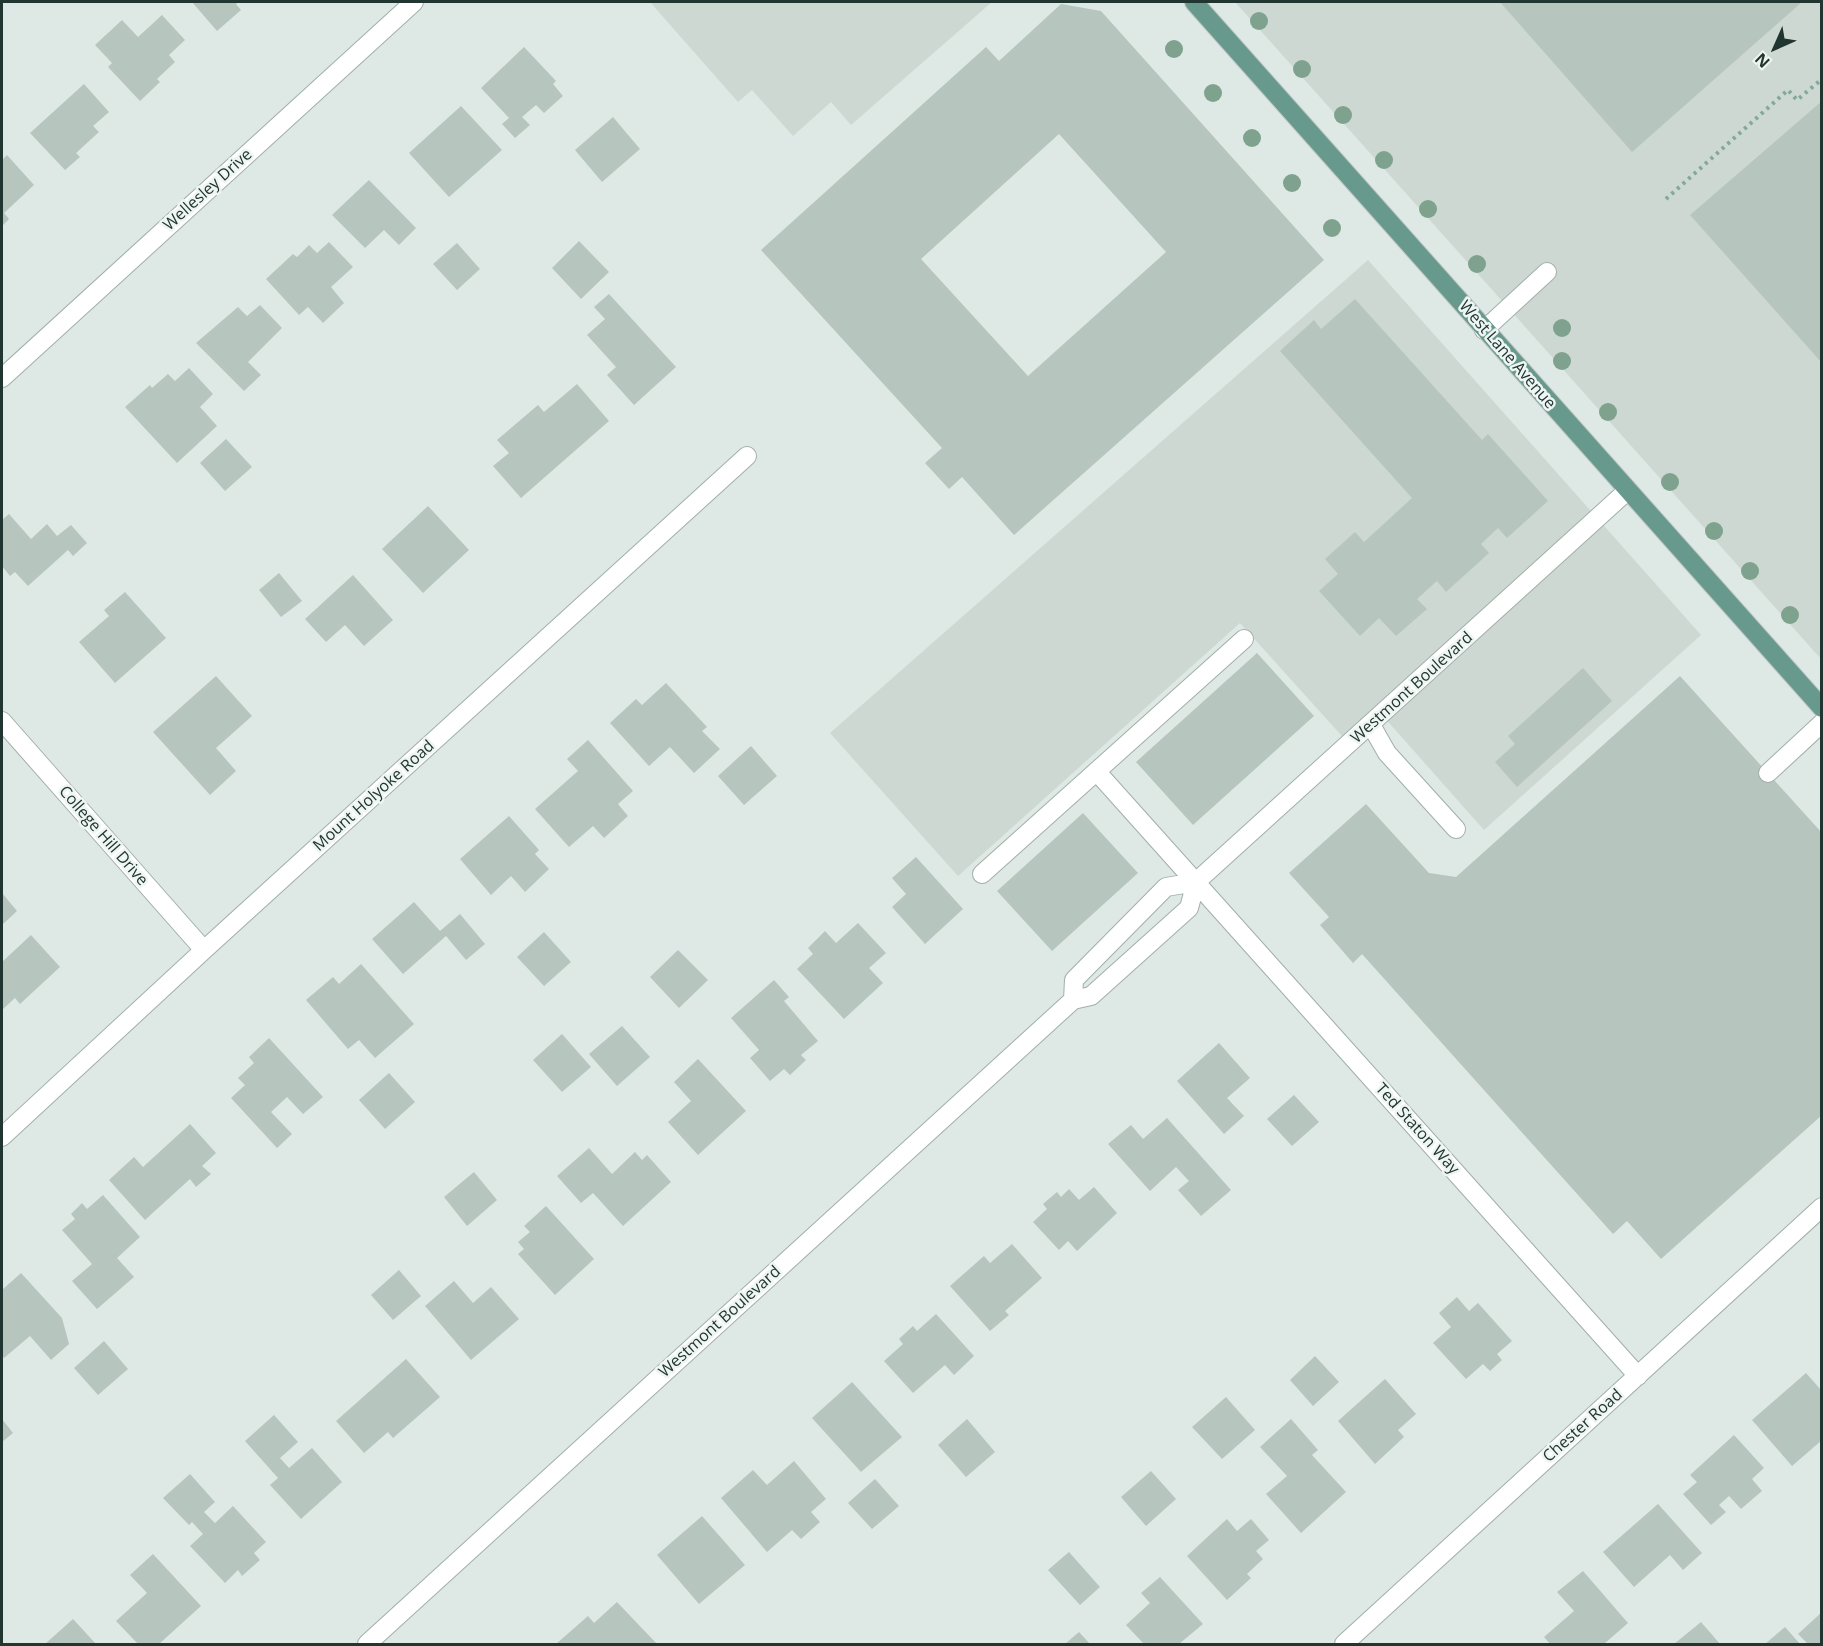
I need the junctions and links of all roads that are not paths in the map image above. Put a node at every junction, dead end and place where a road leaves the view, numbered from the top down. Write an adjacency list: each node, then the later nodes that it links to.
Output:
1 (414, 2): 5 (street, Wellesley Drive)
2 (1194, 2): 4 (main road, West Lane Avenue)
3 (1546, 272): 4 (street)
4 (1484, 330): 7 (main road, West Lane Avenue)
5 (2, 378)
6 (747, 456): 18 (street, Mount Holyoke Road)
7 (1627, 491): 9 (main road, West Lane Avenue); 12 (street, Westmont Boulevard)
8 (1244, 639): 13 (street)
9 (1821, 708)
10 (2, 721): 18 (street, College Hill Drive)
11 (1821, 723): 14 (street)
12 (1371, 726): 15 (street); 17 (street, Westmont Boulevard)
13 (1096, 772): 16 (street); 17 (street, Ted Staton Way)
14 (1768, 773)
15 (1456, 829)
16 (982, 874)
17 (1196, 882): 19 (street, Westmont Boulevard); 19 (street, Westmont Boulevard); 22 (street, Ted Staton Way)
18 (204, 950): 20 (street, Mount Holyoke Road)
19 (1073, 999): 23 (street, Westmont Boulevard)
20 (2, 1137)
21 (1821, 1208): 22 (street, Chester Road)
22 (1638, 1376): 24 (street, Chester Road)
23 (367, 1644)
24 (1344, 1644)

